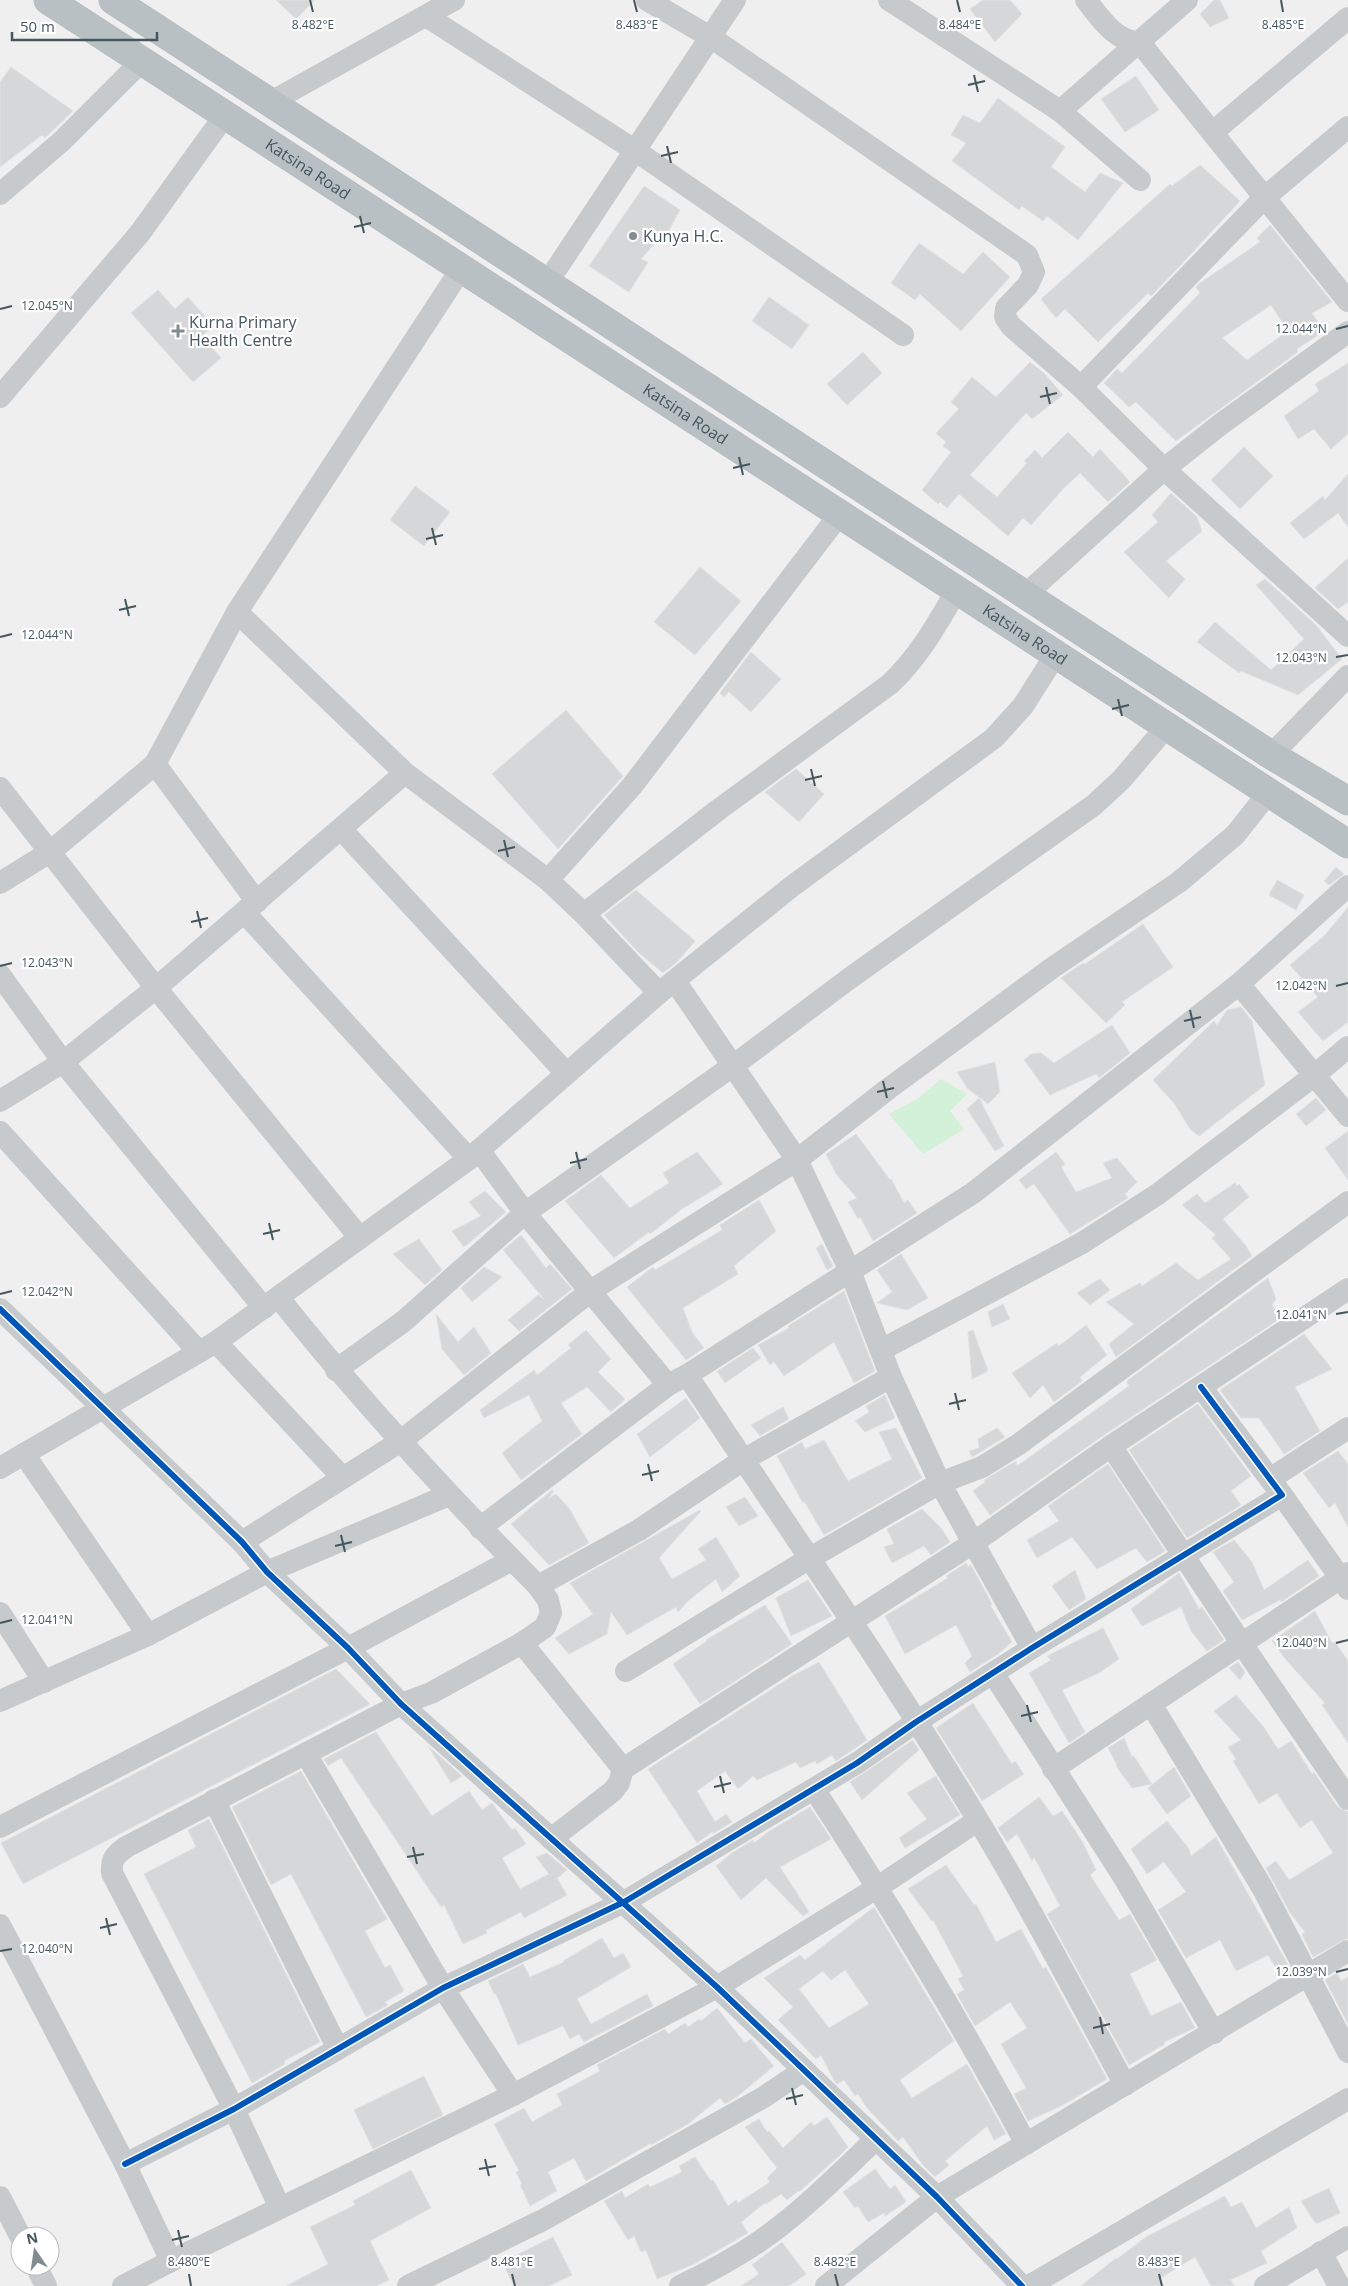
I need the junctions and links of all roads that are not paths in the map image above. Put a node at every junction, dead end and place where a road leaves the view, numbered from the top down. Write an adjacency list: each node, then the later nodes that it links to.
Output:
1 (48, 0): 13 (highway, Katsina Road)
2 (113, 0): 14 (highway, Katsina Road)
3 (454, 0): 9 (street)
4 (647, 0): 11 (street)
5 (735, 0): 11 (street)
6 (889, 0): 15 (street)
7 (1086, 0): 12 (street)
8 (1187, 0): 12 (street)
9 (426, 16): 14 (street); 19 (street)
10 (1348, 18): 18 (street)
11 (712, 38): 19 (street); 28 (street)
12 (1140, 43): 15 (street); 18 (street)
13 (142, 61): 16 (highway, Katsina Road); 21 (street)
14 (269, 103): 24 (highway, Katsina Road)
15 (1060, 111): 20 (street)
16 (225, 115): 23 (highway, Katsina Road); 29 (street)
17 (1348, 128): 22 (street)
18 (1213, 132): 22 (street)
19 (636, 151): 24 (street); 27 (street)
20 (1140, 180)
21 (0, 194)
22 (1264, 198): 25 (street); 28 (street)
23 (462, 269): 31 (highway, Katsina Road); 34 (street)
24 (546, 283): 33 (highway, Katsina Road)
25 (1348, 302)
26 (1348, 332): 30 (street)
27 (904, 335)
28 (1081, 387): 30 (street)
29 (0, 397)
30 (1164, 469): 33 (street); 35 (street)
31 (839, 514): 32 (highway, Katsina Road); 48 (street)
32 (957, 590): 36 (highway, Katsina Road); 52 (street)
33 (1025, 595): 39 (highway, Katsina Road)
34 (238, 612): 40 (street); 41 (street)
35 (1348, 636)
36 (1056, 654): 38 (highway, Katsina Road); 55 (street)
37 (1348, 676): 39 (street)
38 (1166, 726): 43 (highway, Katsina Road); 59 (street)
39 (1271, 755): 44 (highway, Katsina Road)
40 (155, 764): 47 (street); 51 (street)
41 (405, 773): 45 (street); 48 (street)
42 (0, 788): 47 (street)
43 (1268, 792): 46 (highway, Katsina Road); 66 (street)
44 (1348, 801)
45 (341, 829): 51 (street); 60 (street)
46 (1348, 844)
47 (50, 852): 49 (street); 56 (street)
48 (548, 880): 52 (street)
49 (0, 883)
50 (1348, 886): 54 (street)
51 (251, 908): 56 (street); 65 (street)
52 (584, 914): 55 (street)
53 (0, 976): 58 (street)
54 (1239, 984): 61 (street); 70 (street)
55 (667, 987): 59 (street); 60 (street)
56 (156, 988): 58 (street); 69 (street)
57 (1348, 1047): 61 (street)
58 (63, 1062): 62 (street); 73 (street)
59 (734, 1065): 66 (street); 68 (street)
60 (566, 1073): 65 (street)
61 (1315, 1076): 63 (street); 76 (street)
62 (0, 1100)
63 (1348, 1116)
64 (0, 1132): 75 (street)
65 (474, 1154): 68 (street); 69 (street)
66 (797, 1160): 70 (street); 72 (street)
67 (1348, 1202): 89 (street)
68 (525, 1213): 72 (street); 77 (street)
69 (360, 1238): 73 (street)
70 (850, 1271): 76 (street); 79 (street)
71 (1348, 1289): 80 (street)
72 (592, 1290): 79 (street); 83 (street)
73 (271, 1303): 75 (street); 77 (street)
74 (0, 1309): 81 (street)
75 (208, 1347): 81 (street); 88 (street)
76 (880, 1350): 78 (street)
77 (336, 1370): 83 (street)
78 (891, 1377): 86 (street); 89 (street)
79 (677, 1380): 86 (street); 92 (street)
80 (1200, 1387): 84 (street); 90 (street)
81 (102, 1409): 85 (street); 93 (street)
82 (1348, 1428): 90 (street)
83 (401, 1441): 88 (street); 91 (street)
84 (1112, 1446): 94 (street); 95 (street)
85 (24, 1454): 87 (street); 103 (street)
86 (743, 1460): 96 (street); 100 (street)
87 (0, 1468)
88 (343, 1478): 93 (street)
89 (940, 1483): 94 (street); 96 (street)
90 (1276, 1487): 95 (street); 99 (street)
91 (449, 1495): 92 (street); 98 (street)
92 (480, 1528): 97 (street)
93 (242, 1542): 98 (street)
94 (973, 1543): 102 (street); 107 (street)
95 (1185, 1554): 105 (street); 107 (street)
96 (810, 1558): 102 (street); 108 (street)
97 (512, 1560): 100 (street); 106 (street)
98 (267, 1572): 103 (street); 106 (street)
99 (1346, 1580): 105 (street)
100 (538, 1586): 104 (street)
101 (0, 1613): 110 (street)
102 (850, 1620): 114 (street); 116 (street)
103 (148, 1635): 110 (street)
104 (522, 1643): 112 (street); 116 (street)
105 (1242, 1644): 113 (street); 119 (street)
106 (348, 1648): 112 (street); 121 (street)
107 (1032, 1648): 109 (street)
108 (626, 1671)
109 (994, 1673): 114 (street); 117 (street)
110 (44, 1682): 111 (street)
111 (0, 1701)
112 (401, 1704): 115 (street); 123 (street)
113 (1151, 1704): 117 (street); 128 (street)
114 (916, 1722): 118 (street); 122 (street)
115 (306, 1754): 120 (street); 130 (street)
116 (623, 1769): 123 (street)
117 (1053, 1769): 131 (street)
118 (814, 1789): 124 (street); 125 (street)
119 (1348, 1799)
120 (214, 1800): 132 (street); 138 (street)
121 (3, 1818)
122 (977, 1821): 124 (street); 135 (street)
123 (551, 1839): 125 (street)
124 (878, 1887): 129 (street); 140 (street)
125 (624, 1902): 129 (street); 130 (street)
126 (0, 1925): 141 (street)
127 (1348, 1951): 128 (street)
128 (1307, 1975): 131 (street); 133 (street)
129 (717, 1987): 134 (street); 136 (street)
130 (443, 1988): 132 (street); 136 (street)
131 (1214, 2032): 135 (street)
132 (338, 2049): 138 (street)
133 (1348, 2052)
134 (804, 2070): 139 (street); 150 (street)
135 (1125, 2085): 140 (street)
136 (513, 2095): 144 (street)
137 (1348, 2100): 154 (street)
138 (234, 2109): 141 (street); 144 (street)
139 (876, 2139): 142 (street); 151 (street)
140 (1026, 2144): 142 (street)
141 (125, 2164): 148 (street)
142 (936, 2196): 152 (street); 153 (street)
143 (0, 2198): 145 (street)
144 (280, 2208): 148 (street)
145 (15, 2226)
146 (1348, 2237): 147 (street)
147 (1321, 2252): 155 (street); 156 (street)
148 (171, 2261): 149 (street)
149 (123, 2286)
150 (408, 2286)
151 (680, 2286)
152 (826, 2286)
153 (1022, 2286)
154 (1030, 2286)
155 (1265, 2286)
156 (1339, 2286)

